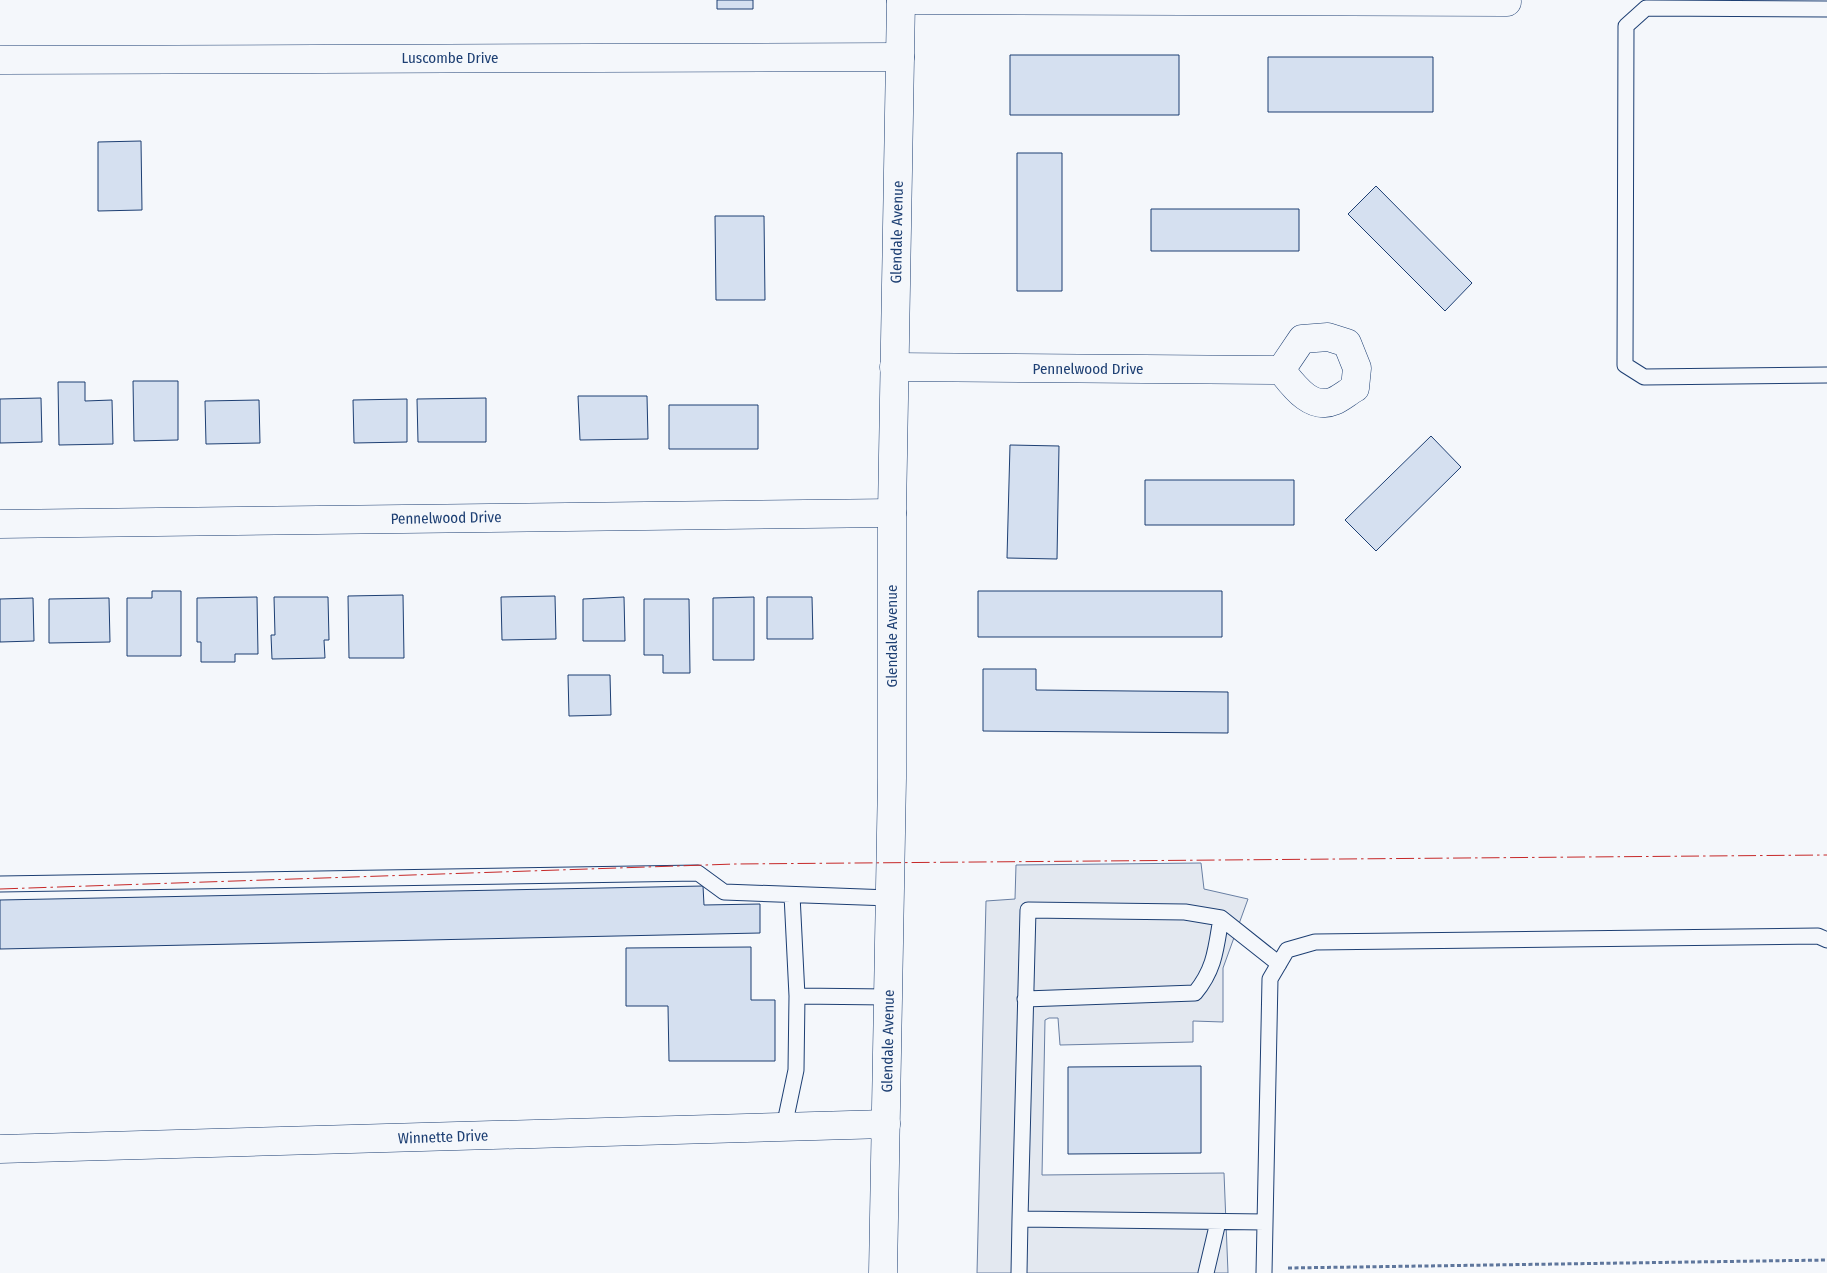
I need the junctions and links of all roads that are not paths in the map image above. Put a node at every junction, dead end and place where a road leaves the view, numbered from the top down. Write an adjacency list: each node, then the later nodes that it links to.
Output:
1 (901, 0): 2 (street); 4 (street, Glendale Avenue)
2 (1507, 2)
3 (1827, 9): 8 (lane)
4 (900, 57): 5 (street, Luscombe Drive); 6 (street, Glendale Avenue)
5 (0, 60)
6 (894, 367): 7 (street, Pennelwood Drive); 9 (street, Glendale Avenue)
7 (1281, 370)
8 (1827, 375)
9 (892, 513): 10 (street, Pennelwood Drive); 13 (street, Glendale Avenue)
10 (0, 524)
11 (0, 884): 12 (lane)
12 (792, 895): 13 (lane); 17 (lane)
13 (890, 898): 18 (street, Glendale Avenue)
14 (1221, 918): 16 (lane); 19 (lane); 19 (lane)
15 (1827, 940): 16 (lane)
16 (1279, 964): 25 (lane)
17 (797, 996): 18 (lane); 21 (lane)
18 (888, 997): 20 (street, Glendale Avenue)
19 (1026, 999): 23 (lane)
20 (886, 1124): 21 (street, Winnette Drive); 27 (street, Glendale Avenue)
21 (784, 1127): 22 (street, Winnette Drive)
22 (0, 1149)
23 (1020, 1219): 24 (lane); 28 (lane)
24 (1218, 1222): 25 (lane); 29 (lane)
25 (1265, 1222): 26 (lane)
26 (1264, 1270)
27 (883, 1273)
28 (1019, 1273)
29 (1206, 1273)

